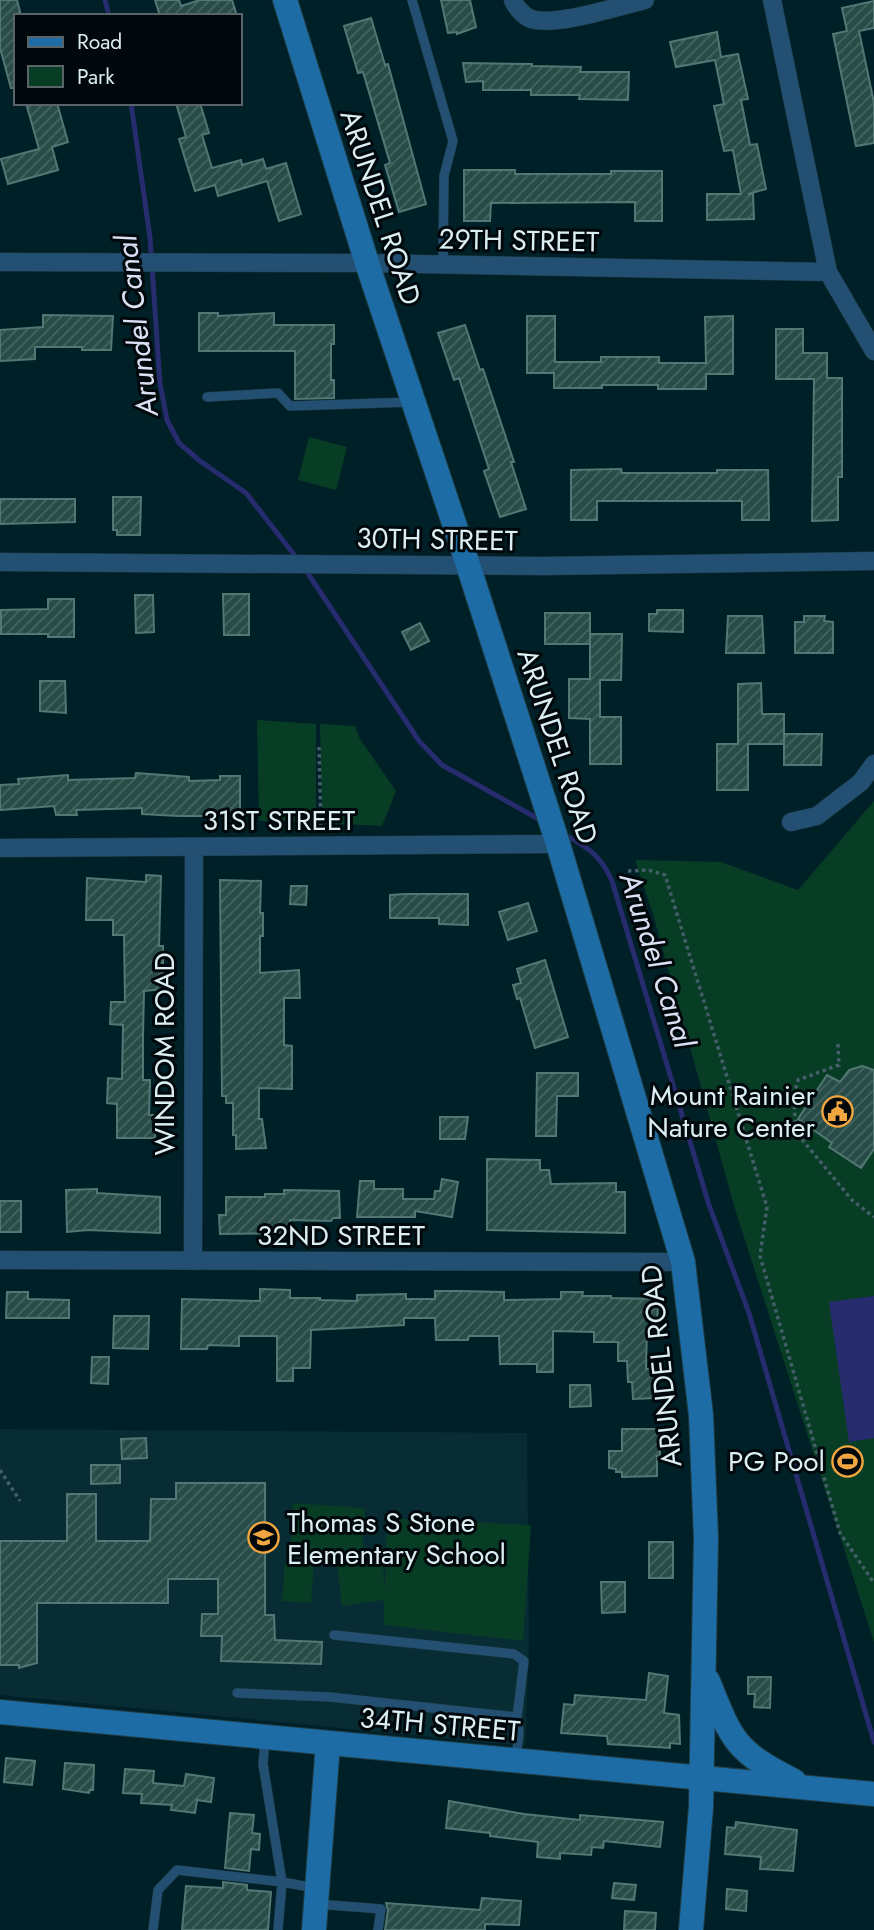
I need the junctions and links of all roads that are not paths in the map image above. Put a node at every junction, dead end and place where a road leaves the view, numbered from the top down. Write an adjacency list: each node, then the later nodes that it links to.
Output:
1 (285, 0): 7 (street, ARUNDEL ROAD)
2 (412, 0): 8 (lane)
3 (513, 0): 4 (street)
4 (645, 0)
5 (772, 0): 9 (street)
6 (0, 262): 7 (street, 29TH STREET)
7 (367, 263): 8 (street, 29TH STREET); 12 (street, ARUNDEL ROAD)
8 (443, 264): 9 (street, 29TH STREET)
9 (828, 272): 10 (street)
10 (874, 351)
11 (207, 397): 12 (lane)
12 (413, 402): 15 (street, ARUNDEL ROAD)
13 (874, 561): 15 (street, 30TH STREET)
14 (0, 562): 15 (street, 30TH STREET)
15 (468, 565): 18 (street, ARUNDEL ROAD)
16 (874, 764): 17 (street)
17 (791, 822)
18 (558, 844): 19 (street, 31ST STREET); 23 (street, ARUNDEL ROAD)
19 (194, 847): 20 (street, 31ST STREET); 22 (street, WINDOM ROAD)
20 (0, 848)
21 (0, 1261): 22 (street, 32ND STREET)
22 (193, 1261): 23 (street, 32ND STREET)
23 (683, 1262): 25 (street, ARUNDEL ROAD)
24 (334, 1635): 28 (lane)
25 (704, 1672): 32 (street, ARUNDEL ROAD); 33 (street)
26 (237, 1693): 28 (lane)
27 (0, 1712): 29 (street, 34TH STREET)
28 (517, 1717): 31 (lane)
29 (265, 1737): 30 (street, 34TH STREET); 35 (lane)
30 (328, 1743): 31 (street, 34TH STREET); 36 (street)
31 (516, 1760): 32 (street, 34TH STREET)
32 (701, 1777): 33 (street, 34TH STREET); 41 (street, ARUNDEL ROAD)
33 (807, 1788): 34 (street, 34TH STREET)
34 (865, 1794)
35 (282, 1882): 36 (lane); 37 (lane); 38 (lane)
36 (316, 1896): 39 (street); 40 (lane)
37 (153, 1930)
38 (278, 1930)
39 (314, 1930)
40 (378, 1930)
41 (691, 1930)

